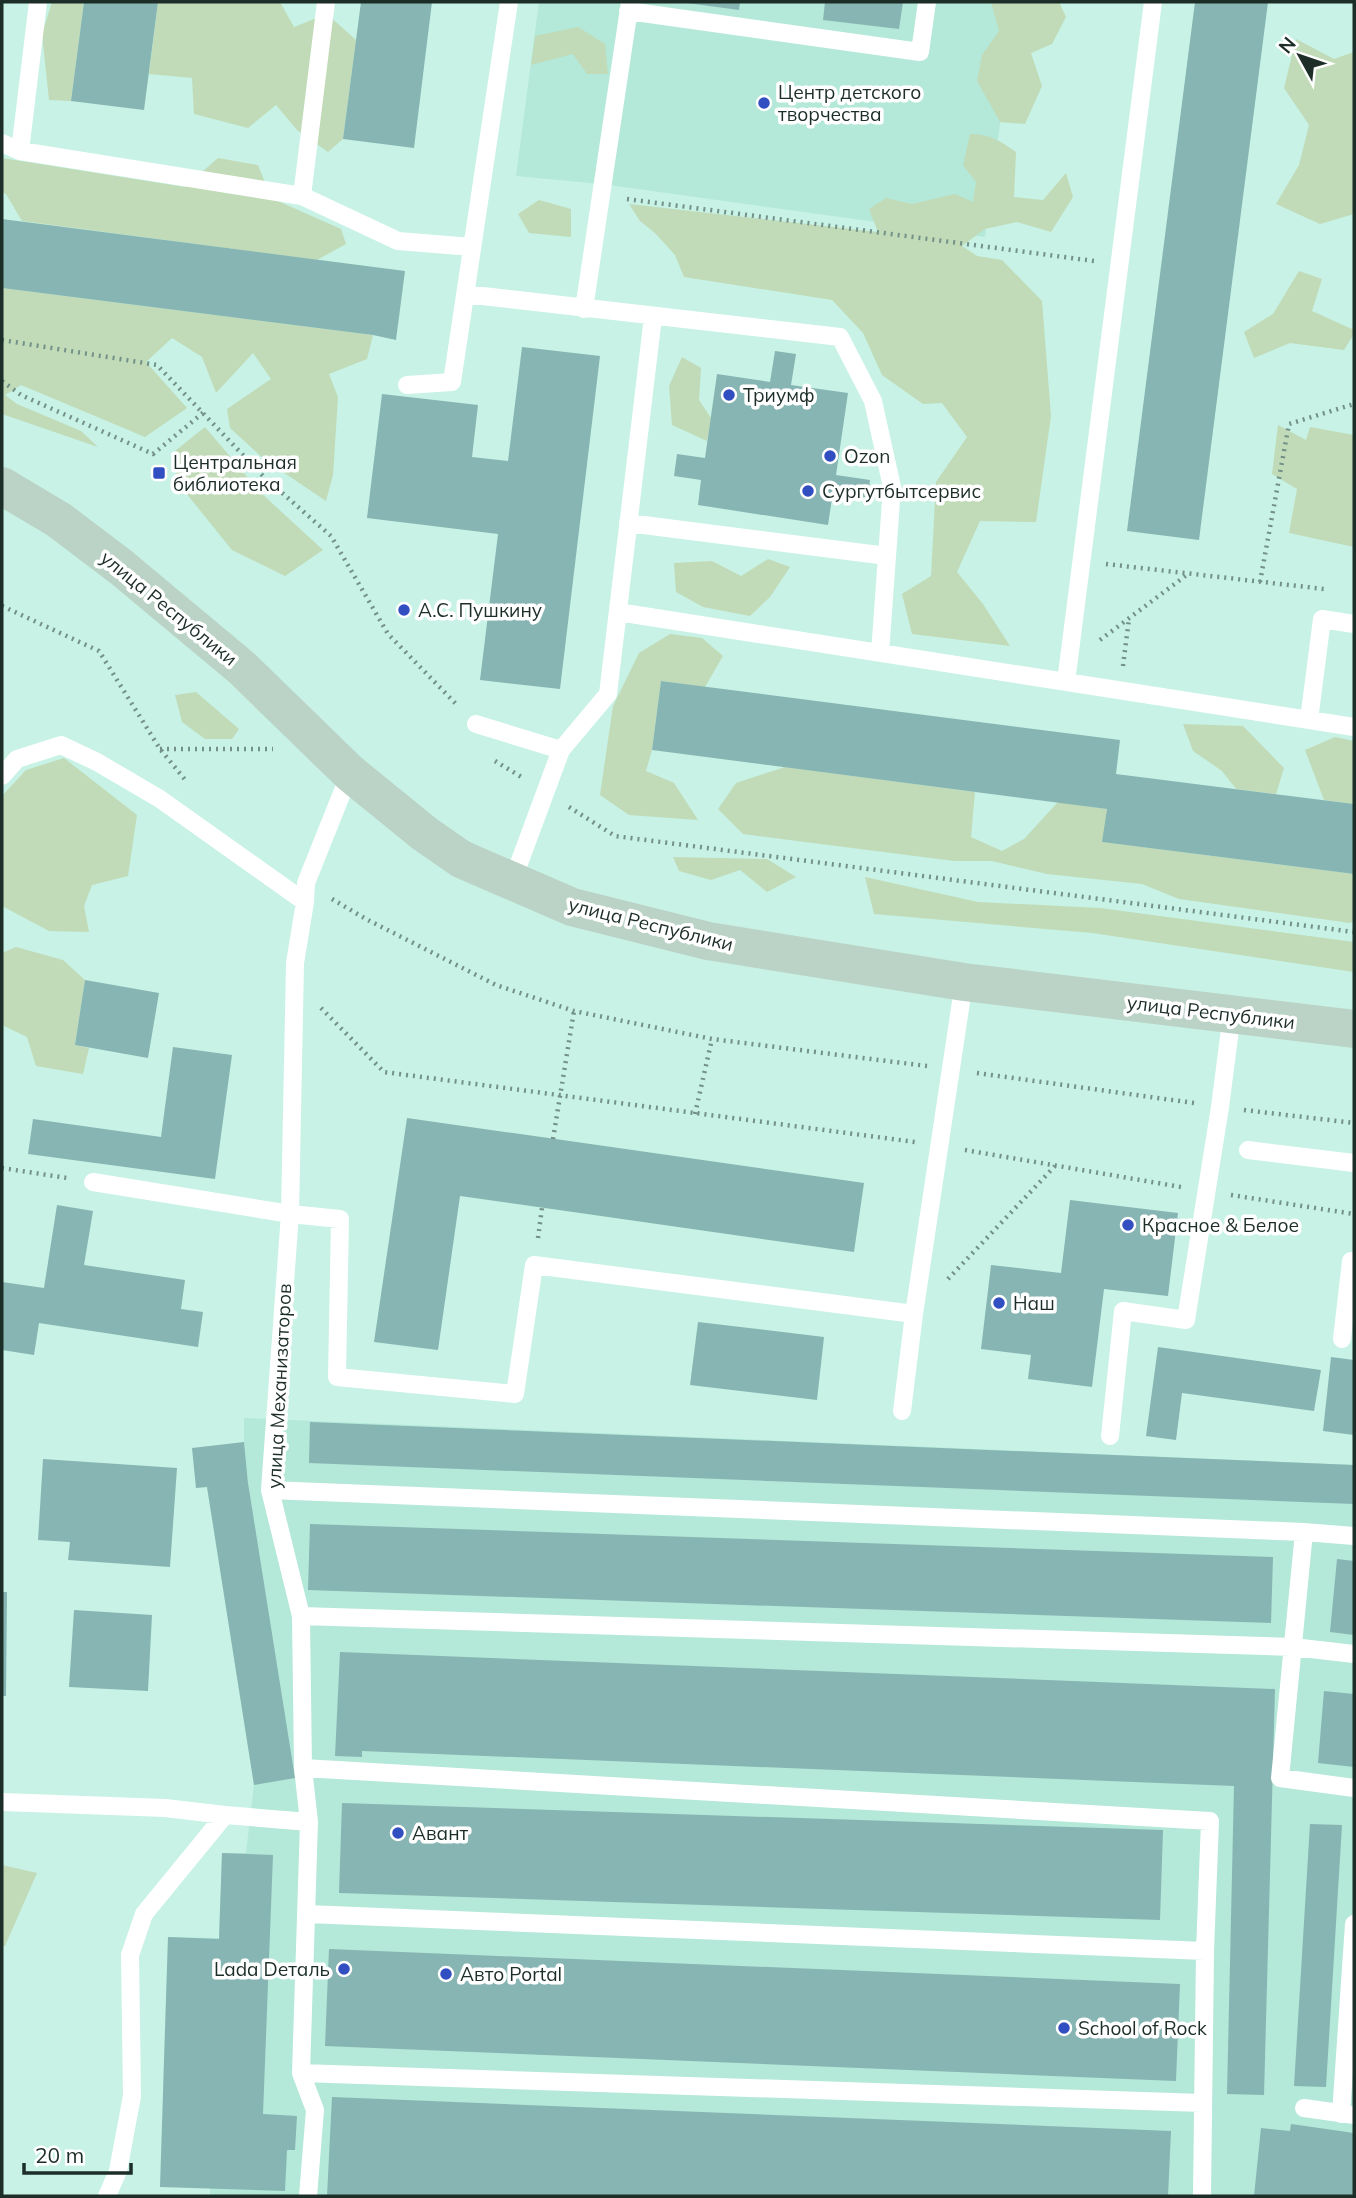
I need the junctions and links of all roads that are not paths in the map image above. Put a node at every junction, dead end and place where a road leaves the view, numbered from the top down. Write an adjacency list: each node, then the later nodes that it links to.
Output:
1 (38, 2): 8 (lane)
2 (326, 2): 9 (lane)
3 (509, 2): 10 (lane)
4 (927, 2): 6 (lane)
5 (1153, 2): 21 (lane)
6 (629, 7): 12 (lane)
7 (2, 144): 8 (lane)
8 (20, 151): 9 (lane)
9 (302, 196): 10 (lane)
10 (472, 247): 11 (lane)
11 (465, 294): 12 (lane); 14 (lane)
12 (584, 309): 13 (lane)
13 (653, 317): 16 (lane); 17 (lane)
14 (407, 385)
15 (2, 486): 26 (main road, улица Республики)
16 (628, 523): 17 (lane); 18 (lane)
17 (887, 556): 20 (lane)
18 (618, 612): 20 (lane); 25 (lane)
19 (1354, 624): 22 (lane)
20 (880, 653): 21 (lane)
21 (1066, 682): 22 (lane)
22 (1309, 720): 24 (lane)
23 (476, 724): 25 (lane)
24 (1354, 727)
25 (561, 750): 28 (lane)
26 (350, 773): 28 (main road, улица Республики); 29 (lane, улица Механизаторов)
27 (2, 776): 29 (lane)
28 (512, 882): 30 (main road, улица Республики)
29 (305, 902): 36 (lane, улица Механизаторов)
30 (964, 982): 31 (main road, улица Республики); 38 (lane)
31 (1232, 1014): 32 (main road, улица Республики); 41 (lane)
32 (1354, 1029)
33 (1248, 1150): 34 (lane)
34 (1354, 1163)
35 (93, 1182): 36 (lane)
36 (289, 1214): 38 (lane); 42 (lane, улица Механизаторов)
37 (1354, 1262): 39 (lane)
38 (914, 1314): 40 (lane)
39 (1342, 1339)
40 (902, 1411)
41 (1110, 1436)
42 (270, 1490): 43 (lane); 45 (lane, улица Механизаторов)
43 (1304, 1532): 44 (lane); 46 (lane)
44 (1354, 1536)
45 (301, 1616): 46 (lane); 48 (lane, улица Механизаторов)
46 (1293, 1647): 47 (lane); 49 (lane)
47 (1354, 1654)
48 (303, 1768): 52 (lane, улица Механизаторов); 55 (lane)
49 (1354, 1787)
50 (2, 1802): 51 (lane)
51 (225, 1815): 52 (lane); 61 (lane)
52 (309, 1822): 53 (lane, улица Механизаторов)
53 (307, 1914): 55 (lane); 57 (lane, улица Механизаторов)
54 (1354, 1924): 56 (lane)
55 (1205, 1951): 58 (lane)
56 (1352, 2002): 60 (lane)
57 (301, 2073): 58 (lane); 62 (lane)
58 (1202, 2103): 63 (lane)
59 (1304, 2108): 60 (lane)
60 (1348, 2115)
61 (107, 2196)
62 (308, 2196)
63 (1202, 2196)

